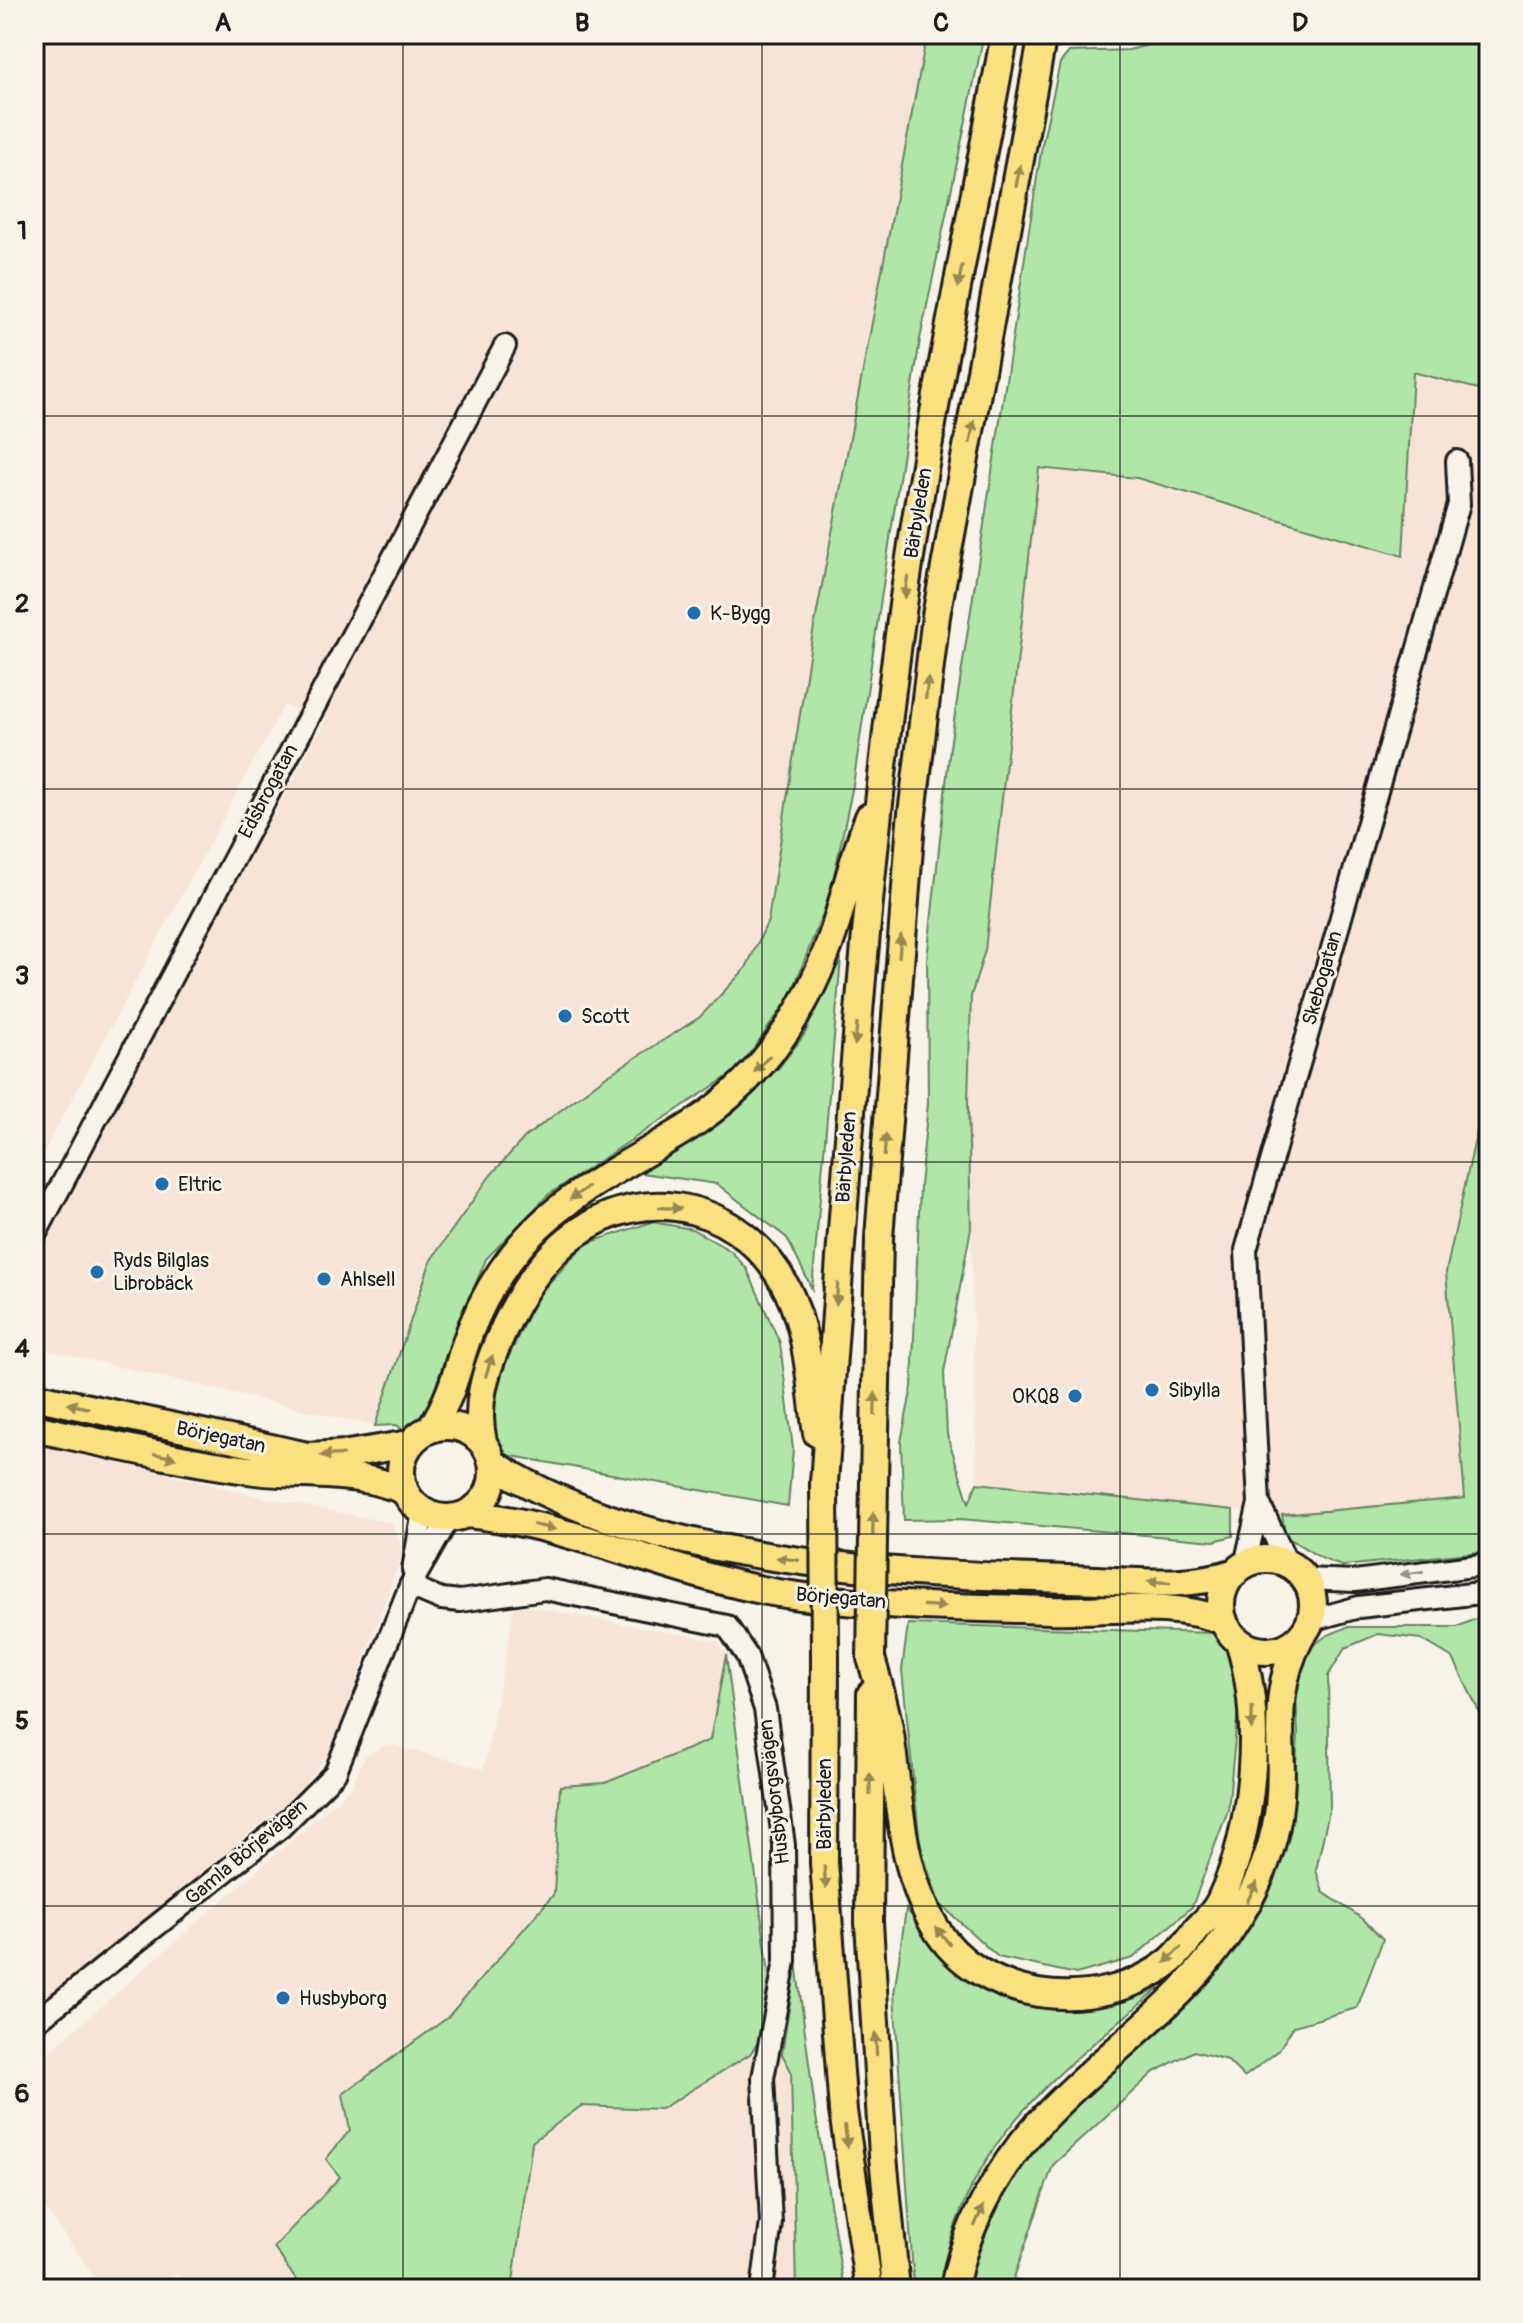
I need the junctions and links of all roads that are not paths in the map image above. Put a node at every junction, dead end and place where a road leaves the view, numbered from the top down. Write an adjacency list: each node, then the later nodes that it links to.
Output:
1 (1005, 34): 5 (main road, Bärbyleden, one-way to 5)
2 (1043, 34): 24 (main road, Bärbyleden, one-way to 2, bridge)
3 (505, 346): 6 (street, Edsbrogatan)
4 (1457, 461): 14 (street, Skebogatan)
5 (880, 790): 9 (main road, one-way to 9); 12 (main road, Bärbyleden, one-way to 12)
6 (34, 1237)
7 (34, 1396): 10 (main road, Börjegatan, one-way to 7)
8 (34, 1428): 13 (main road, Börjegatan, one-way to 13)
9 (431, 1428): 10 (main road); 11 (main road)
10 (409, 1444): 13 (main road)
11 (488, 1453): 12 (main road, one-way to 12); 16 (main road); 18 (main road, Börjegatan, one-way to 11)
12 (824, 1483): 27 (main road, Bärbyleden, one-way to 27, bridge)
13 (405, 1491): 15 (main road)
14 (1259, 1503): 18 (street, Skebogatan); 19 (street, Skebogatan)
15 (423, 1511): 16 (main road); 20 (street, Gamla Börjevägen)
16 (458, 1516): 20 (street, Gamla Börjevägen); 23 (main road, Börjegatan, one-way to 23)
17 (1489, 1564): 19 (street, one-way to 19)
18 (1240, 1568): 19 (main road); 23 (main road)
19 (1297, 1572): 22 (main road)
20 (410, 1586): 25 (street, Gamla Börjevägen); 26 (street, Husbyborgsvägen)
21 (1489, 1592): 22 (street)
22 (1306, 1629): 23 (main road); 29 (main road, one-way to 22)
23 (1232, 1632): 24 (main road, one-way to 24)
24 (871, 1658): 28 (main road, Bärbyleden, one-way to 24)
25 (34, 2023)
26 (762, 2289)
27 (869, 2289)
28 (896, 2289)
29 (954, 2289)

